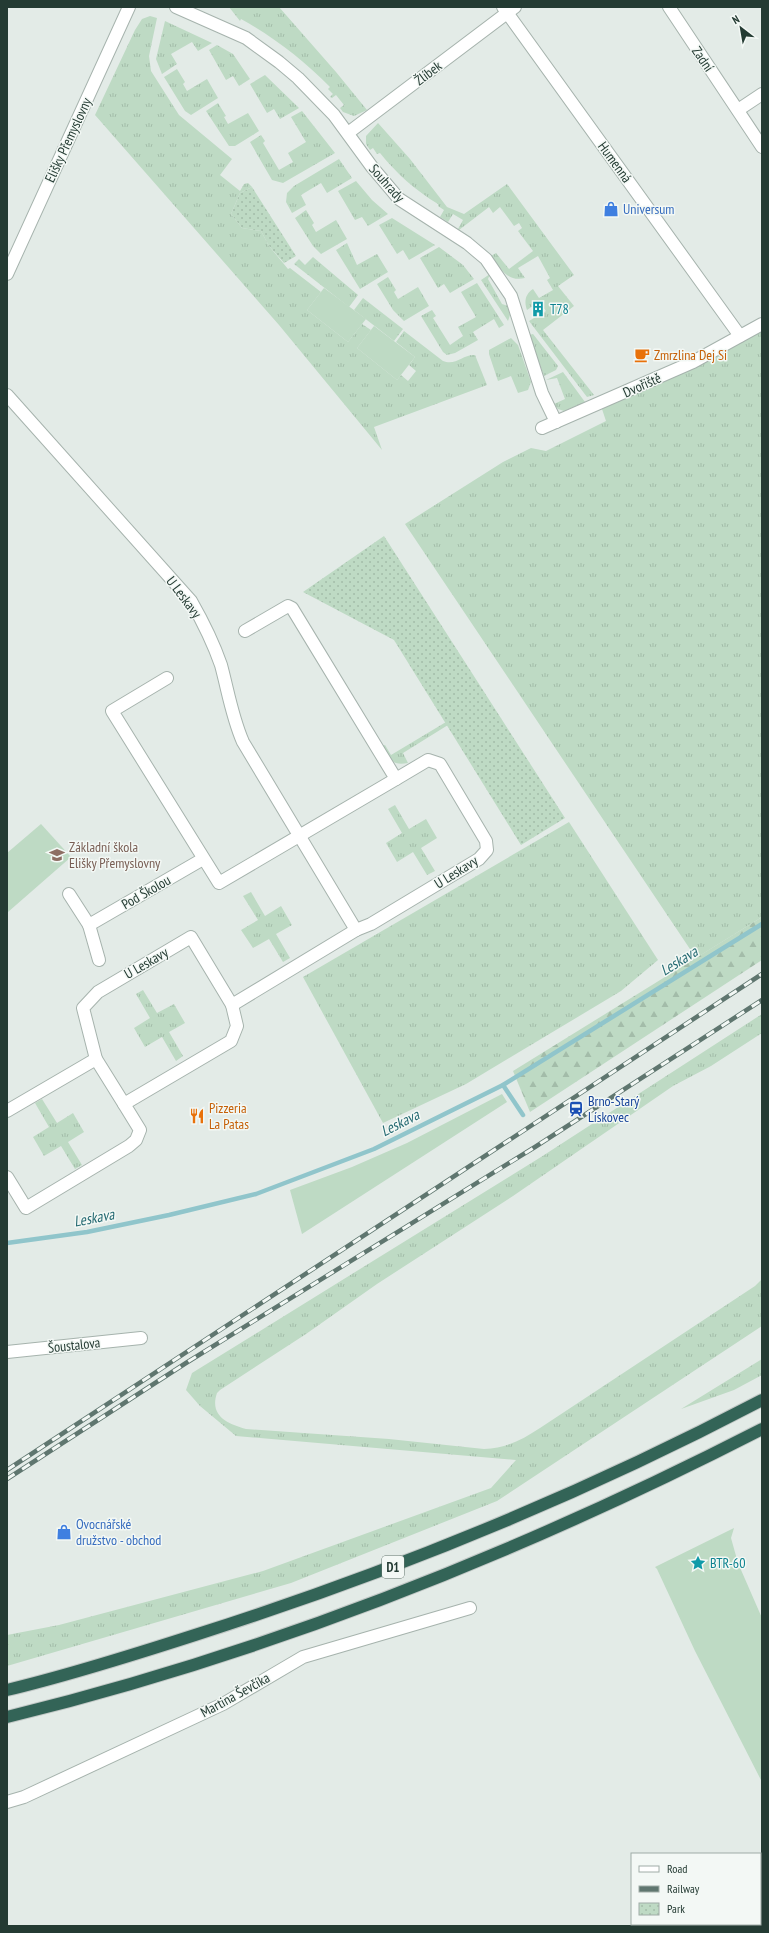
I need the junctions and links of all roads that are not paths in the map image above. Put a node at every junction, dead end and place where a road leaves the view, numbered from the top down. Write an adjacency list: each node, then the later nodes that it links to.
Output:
1 (129, 7): 9 (street, Elišky Přemyslovny)
2 (176, 7): 7 (street, Souhrady)
3 (669, 7): 6 (street, Zadní)
4 (508, 9): 7 (street, Žlíbek); 11 (street, Humenná)
5 (762, 94): 6 (street)
6 (738, 110): 8 (street, Zadní)
7 (348, 133): 13 (street, Souhrady)
8 (762, 147)
9 (7, 274)
10 (762, 324): 11 (street, Dvořiště)
11 (740, 336): 13 (street, Dvořiště)
12 (7, 395): 18 (street, U Leskavy)
13 (556, 422): 14 (street, Dvořiště)
14 (542, 428)
15 (245, 631): 17 (street)
16 (166, 678): 19 (street, U Leskavy)
17 (396, 779): 18 (street, U Leskavy); 22 (street, U Leskavy)
18 (300, 836): 19 (street, U Leskavy); 22 (street, U Leskavy)
19 (203, 859): 21 (street, Pod Školou)
20 (68, 894): 21 (street)
21 (89, 925): 23 (street)
22 (356, 930): 24 (street, U Leskavy)
23 (98, 960)
24 (232, 1005): 25 (street, U Leskavy); 26 (street, U Leskavy)
25 (96, 1059): 26 (street, U Leskavy); 27 (street)
26 (124, 1104): 28 (street, U Leskavy)
27 (7, 1111)
28 (7, 1177)
29 (141, 1338): 30 (street, Šoustalova)
30 (7, 1352)
31 (762, 1400): 34 (highway, D1)
32 (762, 1429): 35 (highway, D1)
33 (470, 1608): 36 (street, Martina Ševčíka)
34 (7, 1690)
35 (7, 1717)
36 (7, 1802)

